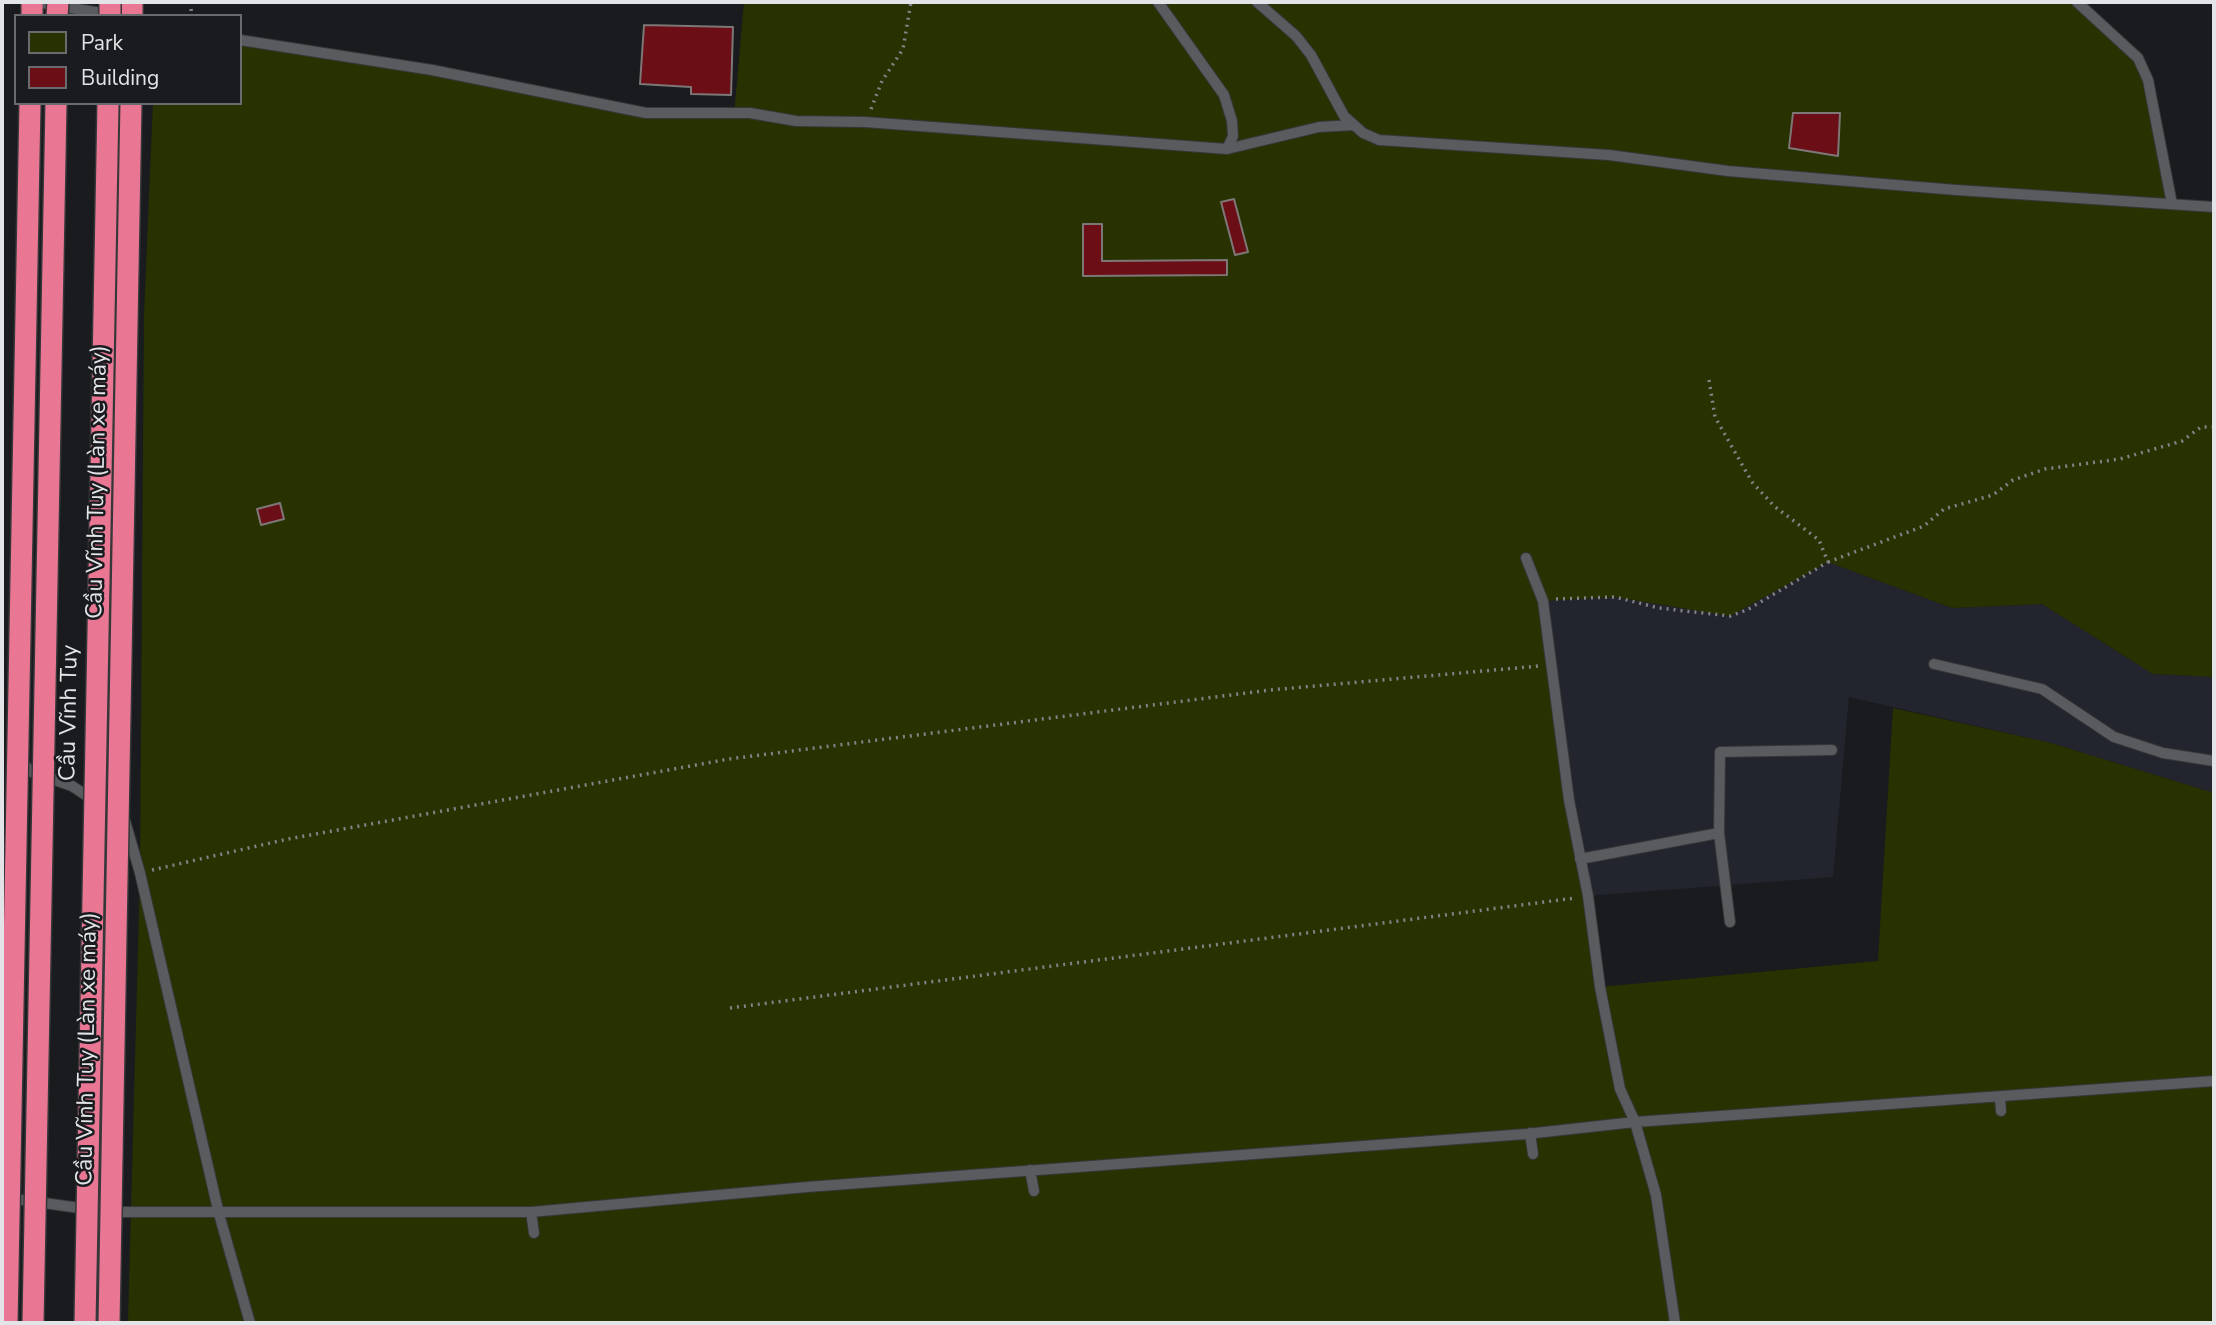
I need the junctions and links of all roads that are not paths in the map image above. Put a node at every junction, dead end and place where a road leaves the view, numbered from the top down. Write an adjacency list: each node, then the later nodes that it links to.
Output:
1 (34, 2): 5 (lane)
2 (1158, 2): 13 (lane)
3 (1257, 2): 12 (lane)
4 (2077, 2): 14 (lane)
5 (105, 14)
6 (242, 40): 13 (lane)
7 (23, 105): 19 (lane)
8 (30, 105): 37 (highway, bridge)
9 (56, 105): 38 (highway, Cầu Vĩnh Tuy, bridge)
10 (108, 105): 39 (highway, Cầu Vĩnh Tuy, bridge)
11 (131, 105): 40 (highway, Cầu Vĩnh Tuy (Làn xe máy), bridge)
12 (1354, 125): 13 (lane); 14 (lane)
13 (1227, 149)
14 (2172, 204): 15 (lane)
15 (2214, 207)
16 (1526, 558): 22 (lane)
17 (1934, 664): 20 (lane)
18 (1832, 750): 21 (lane)
19 (13, 754): 32 (lane); 35 (lane)
20 (2214, 761)
21 (1719, 833): 22 (lane); 23 (lane)
22 (1580, 859): 27 (lane)
23 (1730, 922)
24 (2214, 1081): 25 (lane)
25 (2000, 1098): 26 (lane); 27 (lane)
26 (2001, 1111)
27 (1635, 1122): 28 (lane); 42 (lane)
28 (1530, 1133): 29 (lane); 30 (lane)
29 (1533, 1154)
30 (1030, 1170): 31 (lane); 34 (lane)
31 (1034, 1191)
32 (2, 1194): 33 (lane); 35 (lane)
33 (2, 1211)
34 (531, 1212): 35 (lane); 36 (lane)
35 (219, 1214): 41 (lane)
36 (534, 1233)
37 (7, 1323)
38 (33, 1323)
39 (85, 1323)
40 (109, 1323)
41 (250, 1323)
42 (1675, 1323)

